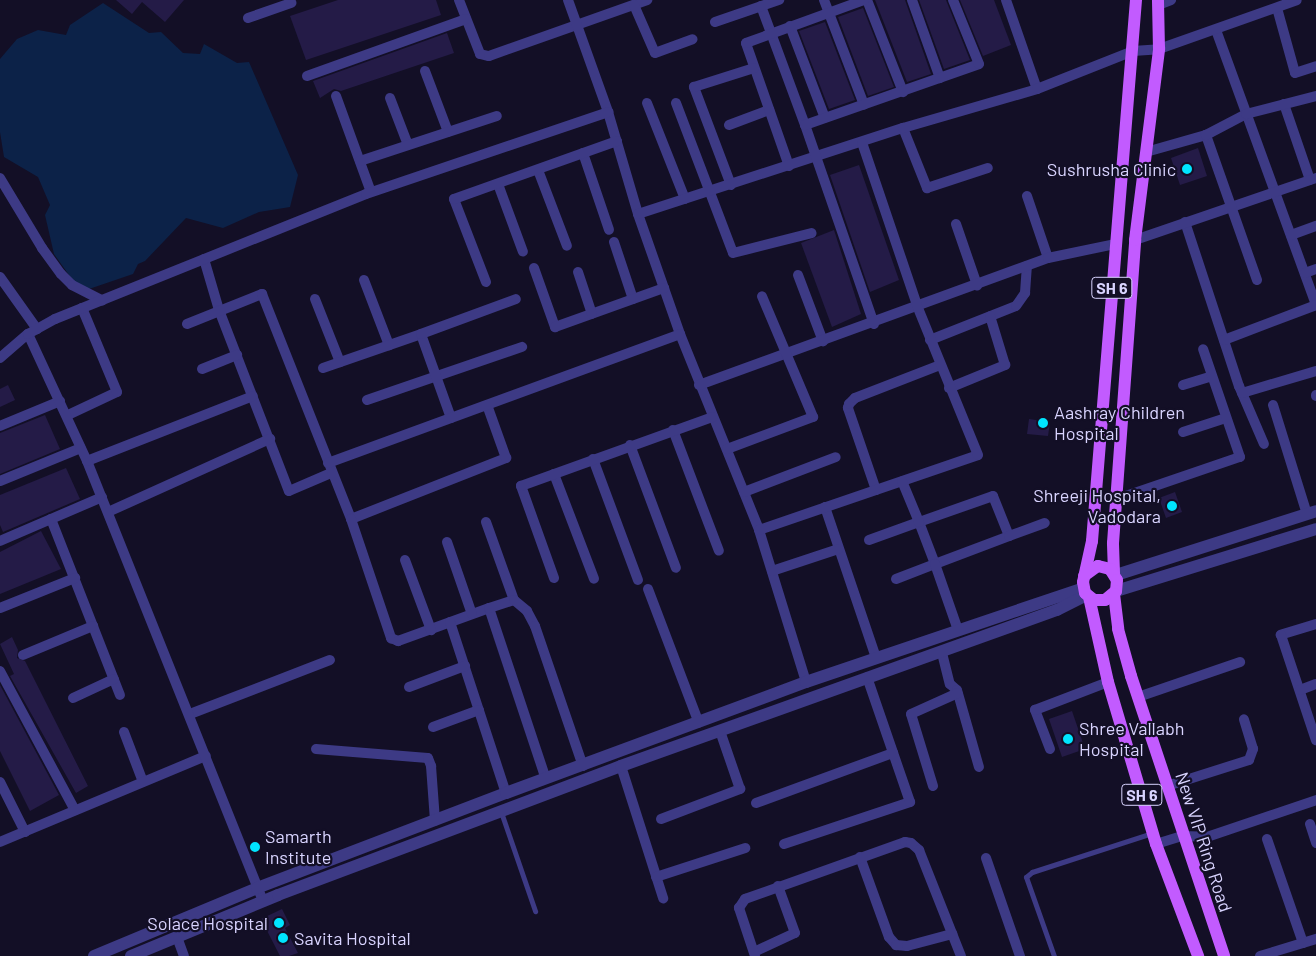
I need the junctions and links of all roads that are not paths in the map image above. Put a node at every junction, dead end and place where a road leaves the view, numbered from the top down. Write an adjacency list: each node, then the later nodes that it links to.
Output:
1 (459, 0): 20 (street)
2 (568, 0): 22 (street)
3 (647, 0): 15 (street)
4 (779, 0): 16 (street)
5 (824, 0): 18 (street)
6 (865, 0): 18 (street); 35 (street)
7 (912, 0): 33 (street)
8 (953, 0): 33 (street)
9 (1006, 0): 34 (street)
10 (1136, 0): 28 (main road, SH 6)
11 (1171, 0): 14 (street)
12 (1297, 0): 17 (street)
13 (293, 1): 19 (street)
14 (1158, 2): 27 (main road, SH 6)
15 (634, 5): 22 (street); 26 (street)
16 (761, 6): 21 (street); 25 (street)
17 (1276, 8): 24 (street); 29 (street)
18 (829, 12): 23 (street); 42 (street)
19 (248, 18)
20 (466, 19): 22 (street); 32 (street)
21 (715, 22)
22 (576, 26): 44 (street)
23 (790, 26): 25 (street); 47 (street)
24 (1216, 30): 27 (street); 45 (street)
25 (771, 34): 30 (street); 49 (street)
26 (693, 39)
27 (1159, 49): 28 (street); 56 (main road, SH 6)
28 (1133, 51): 34 (street); 82 (main road, SH 6)
29 (1316, 66)
30 (754, 68): 43 (street); 66 (street)
31 (425, 71): 51 (street)
32 (307, 76)
33 (940, 78): 35 (street)
34 (1037, 89): 50 (street)
35 (903, 92): 42 (street)
36 (336, 96): 59 (street)
37 (1316, 96): 41 (street)
38 (390, 98): 55 (street)
39 (646, 103): 71 (street)
40 (676, 103): 67 (street)
41 (1284, 104): 45 (street); 64 (street)
42 (864, 105): 47 (street)
43 (770, 110): 48 (street); 60 (street)
44 (608, 112): 53 (street); 68 (street)
45 (1246, 114): 52 (street); 69 (street)
46 (497, 116): 51 (street)
47 (825, 118): 49 (street)
48 (729, 125)
49 (806, 126): 58 (street)
50 (903, 128): 54 (street); 61 (street)
51 (448, 132): 55 (street)
52 (1206, 135): 56 (street); 72 (street)
53 (617, 141): 57 (street); 73 (street)
54 (862, 143): 58 (street); 107 (street)
55 (408, 145): 59 (street)
56 (1146, 152): 80 (main road, SH 6)
57 (583, 153): 62 (street); 77 (street)
58 (817, 158): 60 (street); 112 (street)
59 (360, 161): 68 (street)
60 (789, 166): 66 (street)
61 (988, 168)
62 (538, 170): 65 (street); 83 (street)
63 (0, 178): 104 (street)
64 (1313, 179): 69 (street)
65 (498, 184): 84 (street); 96 (street)
66 (731, 185): 67 (street)
67 (711, 191): 71 (street); 78 (street)
68 (372, 192): 86 (street)
69 (1276, 192): 72 (street); 79 (street)
70 (1027, 196): 85 (street)
71 (685, 199): 73 (street)
72 (1231, 206): 74 (street); 95 (street)
73 (638, 214): 98 (street)
74 (1185, 222): 80 (street); 117 (street)
75 (956, 224): 97 (street)
76 (1316, 226): 79 (street)
77 (609, 230)
78 (812, 233)
79 (1291, 235): 91 (street)
80 (1135, 240): 163 (main road, SH 6)
81 (614, 242): 103 (street)
82 (1115, 244): 85 (street); 191 (main road, SH 6)
83 (566, 246)
84 (523, 252)
85 (1048, 258): 87 (street)
86 (204, 259): 104 (street); 108 (street)
87 (1027, 266): 97 (street); 110 (street)
88 (534, 268): 109 (street)
89 (1316, 269): 91 (street)
90 (578, 272): 109 (street)
91 (1305, 273): 105 (street)
92 (798, 275): 118 (street)
93 (0, 277): 99 (street)
94 (364, 280): 119 (street)
95 (1257, 280)
96 (486, 282)
97 (977, 286): 107 (street)
98 (664, 288): 103 (street); 115 (street)
99 (3, 289): 113 (street)
100 (762, 296): 122 (street)
101 (315, 299): 125 (street)
102 (516, 299): 114 (street)
103 (634, 299): 109 (street)
104 (102, 300): 106 (street)
105 (1316, 305): 117 (street)
106 (82, 308): 113 (street); 141 (street)
107 (918, 308): 112 (street); 116 (street)
108 (219, 310): 111 (street); 123 (street); 156 (street)
109 (592, 314)
110 (990, 316): 116 (street); 134 (street)
111 (188, 324)
112 (874, 324): 118 (street)
113 (33, 332): 124 (street); 138 (street)
114 (421, 334): 119 (street); 130 (street)
115 (680, 334): 132 (street); 139 (street)
116 (930, 340): 126 (street)
117 (1224, 340): 135 (street)
118 (823, 341): 122 (street)
119 (389, 345): 125 (street)
120 (522, 347): 130 (street)
121 (1203, 349): 131 (street)
122 (787, 354): 132 (street); 152 (street)
123 (237, 355): 128 (street); 136 (street)
124 (0, 358)
125 (340, 362): 127 (street)
126 (940, 365): 134 (street); 160 (street)
127 (323, 368)
128 (202, 369)
129 (1316, 371): 135 (street)
130 (436, 376): 137 (street); 143 (street)
131 (1212, 376): 133 (street); 144 (street)
132 (699, 385): 142 (street)
133 (1183, 385)
134 (949, 388): 159 (street)
135 (1242, 393): 149 (street)
136 (253, 396): 148 (street); 155 (street)
137 (367, 400)
138 (60, 401): 141 (street); 145 (street)
139 (487, 405): 143 (street); 168 (street)
140 (1273, 405): 166 (street)
141 (68, 415): 151 (street)
142 (713, 417): 146 (street); 152 (street)
143 (451, 418): 156 (street)
144 (1226, 418): 147 (street); 163 (street)
145 (0, 426)
146 (673, 430): 150 (street); 179 (street)
147 (1183, 432)
148 (270, 438): 156 (street); 165 (street)
149 (1264, 444)
150 (630, 446): 154 (street); 182 (street)
151 (81, 448): 155 (street); 158 (street)
152 (727, 449): 161 (street)
153 (836, 457): 161 (street)
154 (593, 459): 157 (street); 189 (street)
155 (87, 461): 162 (street)
156 (330, 468): 168 (street)
157 (554, 474): 186 (street); 187 (street)
158 (0, 481)
159 (902, 481): 160 (street); 170 (street)
160 (876, 490): 164 (street)
161 (744, 492): 173 (street)
162 (102, 497): 165 (street); 167 (street)
163 (1117, 499): 184 (main road, SH 6)
164 (825, 507): 173 (street); 178 (street)
165 (108, 512): 221 (street)
166 (1312, 512): 184 (street)
167 (51, 519): 175 (street); 185 (street)
168 (351, 520): 200 (street)
169 (486, 522): 193 (street)
170 (919, 522): 174 (street); 176 (street); 181 (street)
171 (1045, 523): 174 (street)
172 (1316, 529): 192 (street)
173 (760, 530): 183 (street)
174 (1008, 536): 181 (street)
175 (1, 538)
176 (869, 540)
177 (447, 542): 196 (street)
178 (838, 549): 183 (street); 204 (street)
179 (719, 551)
180 (405, 560): 200 (street)
181 (935, 564): 188 (street); 201 (street)
182 (676, 568)
183 (772, 571): 211 (street)
184 (1115, 574): 191 (main road); 192 (main road, New VIP Ring Road)
185 (75, 578): 194 (street); 199 (street)
186 (554, 578)
187 (594, 579)
188 (896, 579)
189 (638, 580)
190 (648, 589): 223 (street)
191 (1086, 589): 192 (main road); 201 (street); 202 (street); 212 (main road, SH 6)
192 (1115, 593): 218 (main road, New VIP Ring Road / SH 6)
193 (514, 600): 195 (street); 232 (street)
194 (0, 608)
195 (489, 608): 196 (street); 235 (street)
196 (472, 614): 197 (street)
197 (450, 622): 200 (street); 207 (street)
198 (1316, 624): 215 (street)
199 (93, 626): 203 (street); 210 (street)
200 (431, 630)
201 (958, 630): 204 (street)
202 (942, 653): 209 (street); 216 (street)
203 (23, 655)
204 (876, 658): 211 (street)
205 (330, 660): 221 (street)
206 (1240, 662): 218 (street)
207 (465, 666): 214 (street); 220 (street)
208 (0, 671): 243 (street)
209 (867, 677): 225 (street); 230 (street)
210 (114, 679): 217 (street); 219 (street)
211 (806, 682): 223 (street)
212 (1108, 682): 229 (street); 250 (main road, SH 6)
213 (1316, 684): 215 (street)
214 (409, 687)
215 (1300, 690): 227 (street)
216 (958, 693): 234 (street); 238 (street)
217 (120, 695)
218 (1138, 697): 239 (main road, New VIP Ring Road / SH 6)
219 (73, 698)
220 (479, 710): 224 (street); 240 (street)
221 (190, 714): 231 (street)
222 (1244, 719): 239 (street)
223 (699, 723): 232 (street)
224 (433, 727)
225 (720, 731): 233 (street); 245 (street)
226 (124, 732): 237 (street)
227 (1315, 734)
228 (316, 749): 246 (street)
229 (1050, 749)
230 (893, 753): 242 (street); 254 (street)
231 (206, 756): 237 (street); 260 (street)
232 (583, 766): 235 (street)
233 (621, 766): 244 (street); 258 (street)
234 (979, 767)
235 (546, 779): 240 (street)
236 (0, 782): 248 (street)
237 (143, 782): 243 (street)
238 (933, 786)
239 (1167, 786): 249 (main road, New VIP Ring Road / SH 6)
240 (506, 793): 246 (street)
241 (1316, 800): 249 (street)
242 (756, 803)
243 (75, 810): 248 (street)
244 (501, 812): 262 (street); 263 (lane)
245 (661, 819)
246 (435, 821): 260 (street)
247 (1310, 824): 253 (street)
248 (25, 832): 252 (street)
249 (1183, 836): 250 (street); 276 (main road, New VIP Ring Road / SH 6)
250 (1155, 838): 274 (lane); 275 (main road, SH 6)
251 (1267, 839): 267 (street)
252 (0, 842)
253 (1316, 843)
254 (784, 844)
255 (744, 848): 258 (street)
256 (860, 857): 259 (street); 264 (street); 264 (street)
257 (986, 858): 273 (street)
258 (656, 877): 261 (street)
259 (778, 886): 268 (street); 268 (street)
260 (257, 888): 262 (street); 269 (street)
261 (663, 898)
262 (263, 901): 265 (street)
263 (535, 911)
264 (952, 934): 272 (street)
265 (177, 937): 270 (street); 271 (street)
266 (1316, 939): 267 (street)
267 (1303, 943): 277 (street)
268 (754, 954)
269 (94, 956)
270 (131, 956)
271 (184, 956)
272 (961, 956)
273 (1020, 956)
274 (1054, 956)
275 (1198, 956)
276 (1224, 956)
277 (1260, 956)

